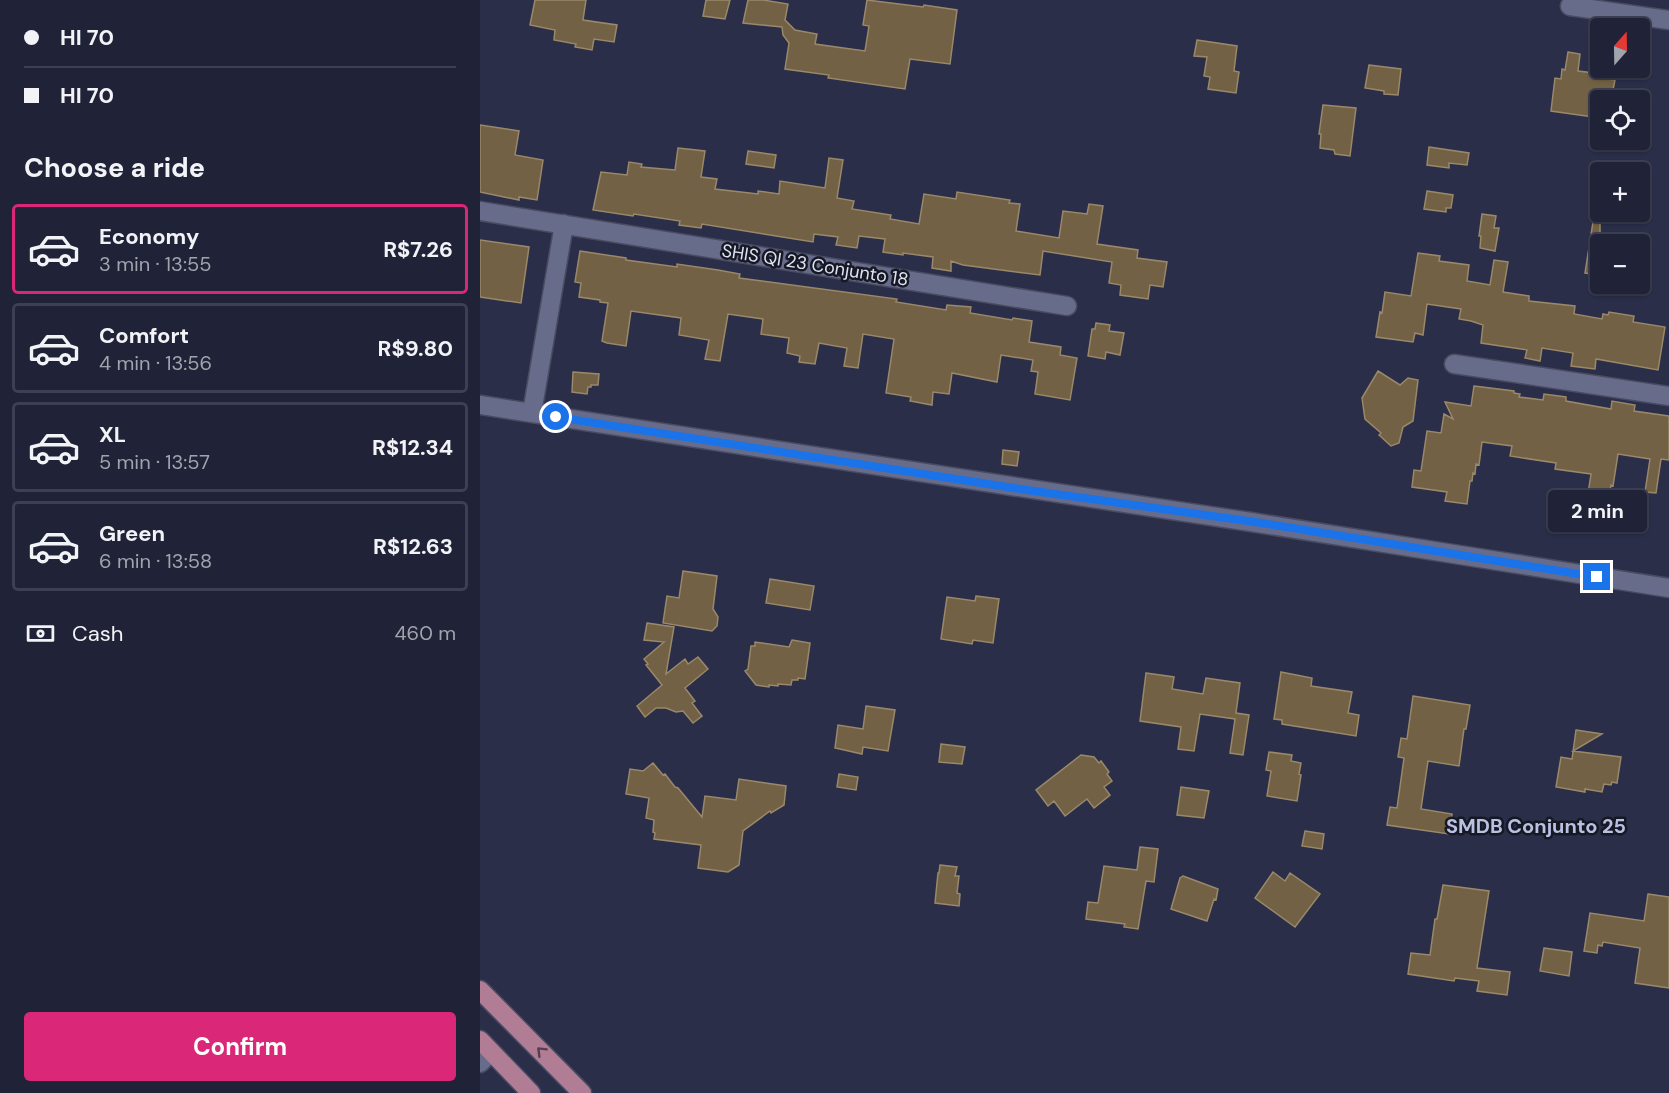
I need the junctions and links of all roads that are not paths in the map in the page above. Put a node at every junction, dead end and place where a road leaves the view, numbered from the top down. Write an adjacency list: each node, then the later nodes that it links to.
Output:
1 (1570, 6): 2 (street)
2 (1669, 20)
3 (480, 212): 4 (street, SHIS QI 23 Conjunto 18)
4 (564, 224): 5 (street, SHIS QI 23 Conjunto 18); 9 (street)
5 (1067, 306)
6 (1454, 364): 7 (street)
7 (1669, 396)
8 (480, 405): 9 (street)
9 (532, 413): 10 (street)
10 (1669, 588)
11 (480, 990): 14 (main road, one-way to 11)
12 (484, 1051): 13 (main road)
13 (531, 1093)
14 (582, 1093)

